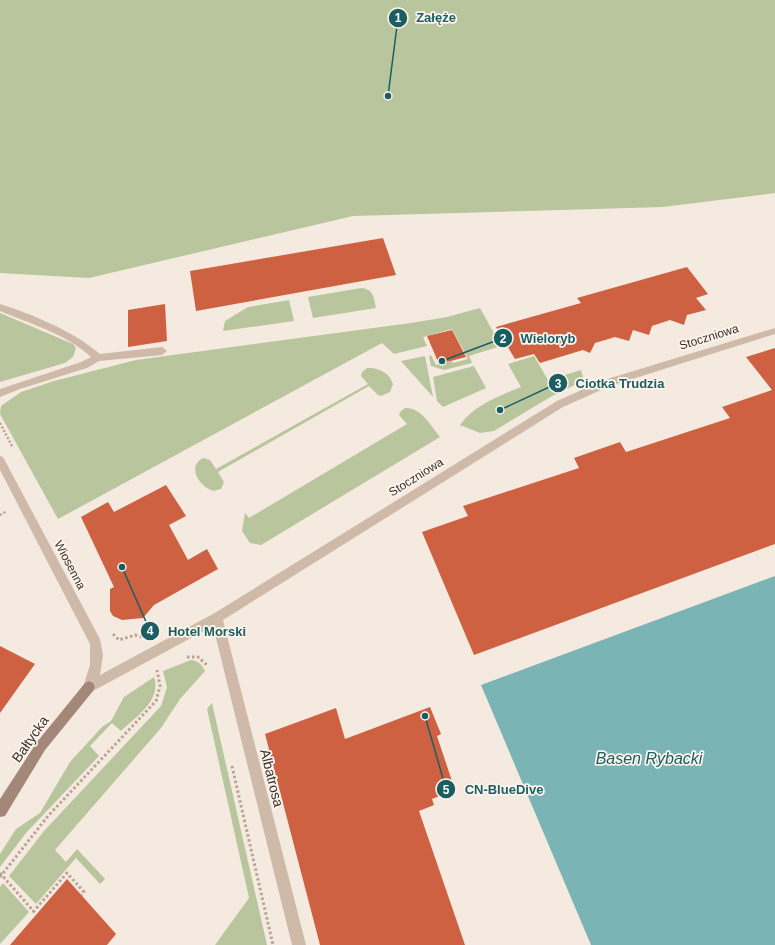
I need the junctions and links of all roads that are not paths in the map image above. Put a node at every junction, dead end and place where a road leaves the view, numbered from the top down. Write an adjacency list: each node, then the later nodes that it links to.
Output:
1 (0, 307): 4 (street)
2 (775, 330): 7 (street, Stoczniowa)
3 (162, 350): 4 (street)
4 (98, 358): 5 (street)
5 (0, 393)
6 (0, 460): 8 (street, Wiosenna)
7 (217, 618): 8 (street, Stoczniowa); 10 (street, Albatrosa)
8 (89, 686): 9 (street, Bałtycka)
9 (0, 811)
10 (298, 945)

